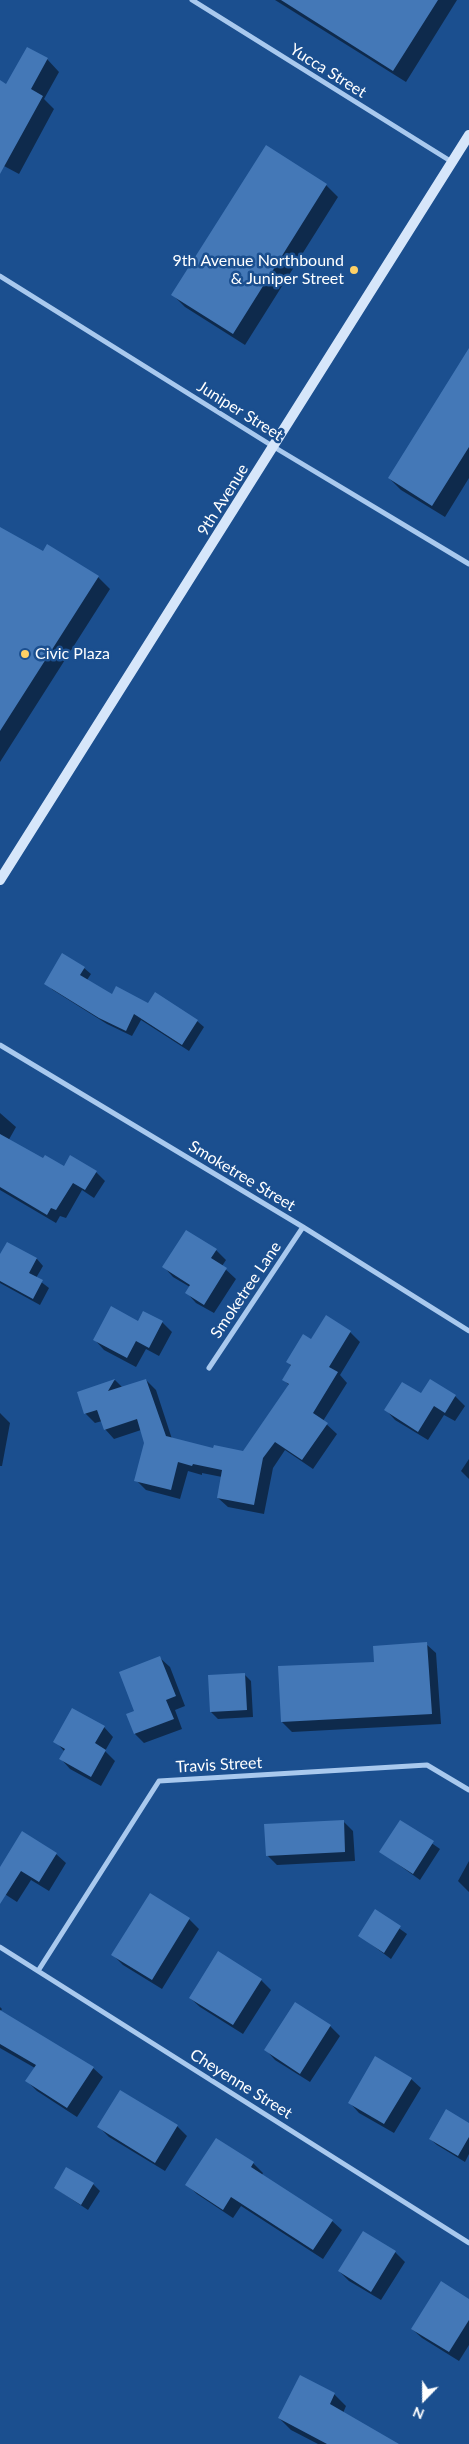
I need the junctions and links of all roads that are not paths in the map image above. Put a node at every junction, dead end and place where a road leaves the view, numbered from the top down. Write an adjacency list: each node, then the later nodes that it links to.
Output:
1 (192, 0): 3 (street, Yucca Street)
2 (469, 135): 3 (street, 9th Avenue)
3 (452, 162): 5 (street, 9th Avenue)
4 (0, 276): 5 (street, Juniper Street)
5 (274, 447): 6 (street, Juniper Street); 7 (street, 9th Avenue)
6 (469, 564)
7 (0, 880)
8 (0, 1046): 9 (street, Smoketree Street)
9 (303, 1227): 10 (street, Smoketree Street); 11 (street, Smoketree Lane)
10 (469, 1331)
11 (209, 1368)
12 (469, 1790): 14 (street, Travis Street)
13 (0, 1947): 14 (street, Cheyenne Street)
14 (38, 1971): 15 (street, Cheyenne Street)
15 (469, 2243)

